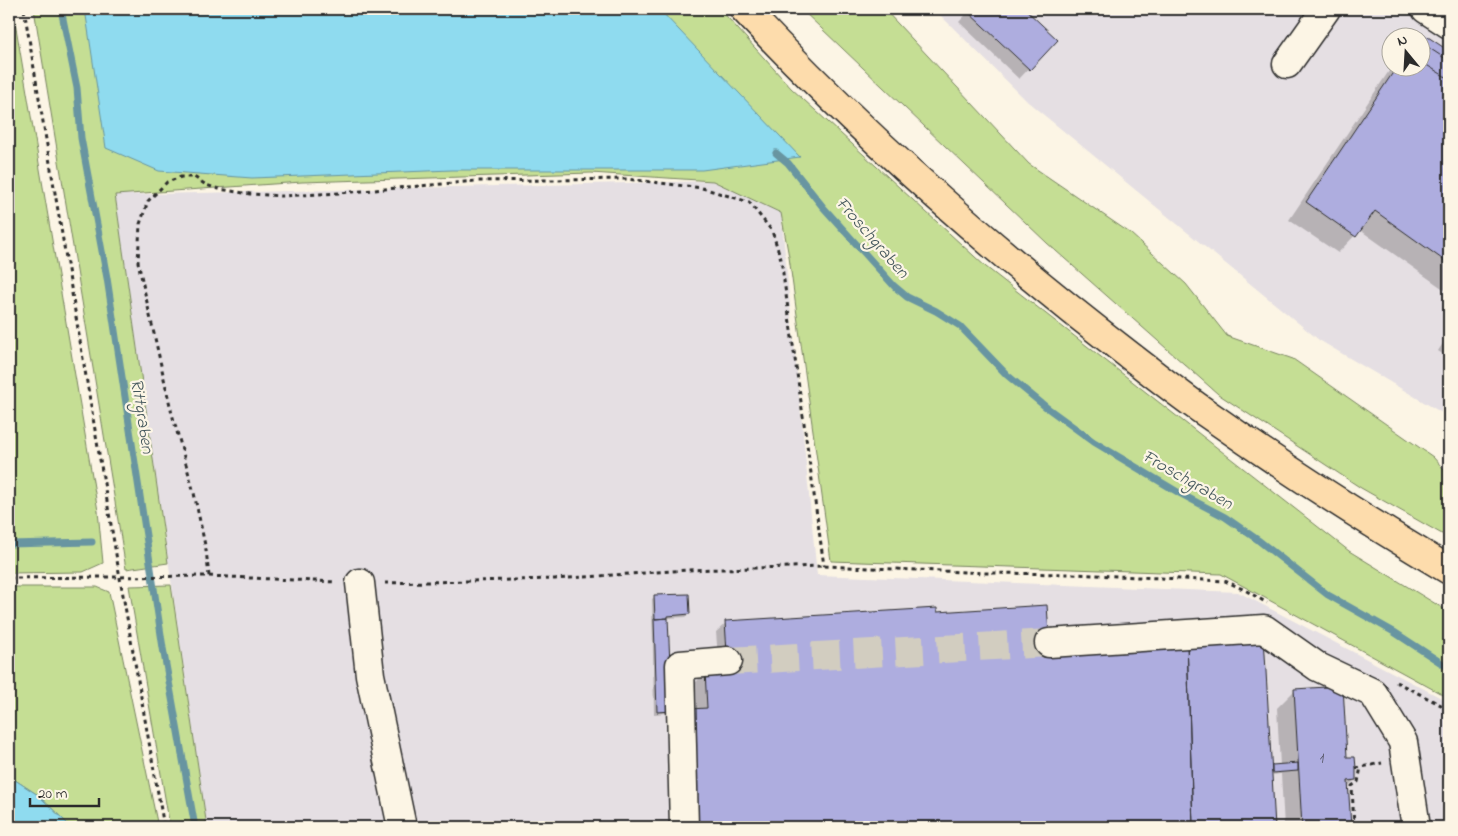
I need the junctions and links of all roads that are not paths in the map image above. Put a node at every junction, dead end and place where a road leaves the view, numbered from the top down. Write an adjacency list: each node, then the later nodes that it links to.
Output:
1 (744, 9): 6 (main road)
2 (1326, 9): 5 (street)
3 (1426, 9): 4 (street)
4 (1449, 24)
5 (1287, 64)
6 (1449, 570)
7 (360, 583): 10 (street)
8 (1049, 642): 12 (street)
9 (728, 661): 11 (street)
10 (402, 827)
11 (684, 827)
12 (1416, 827)

